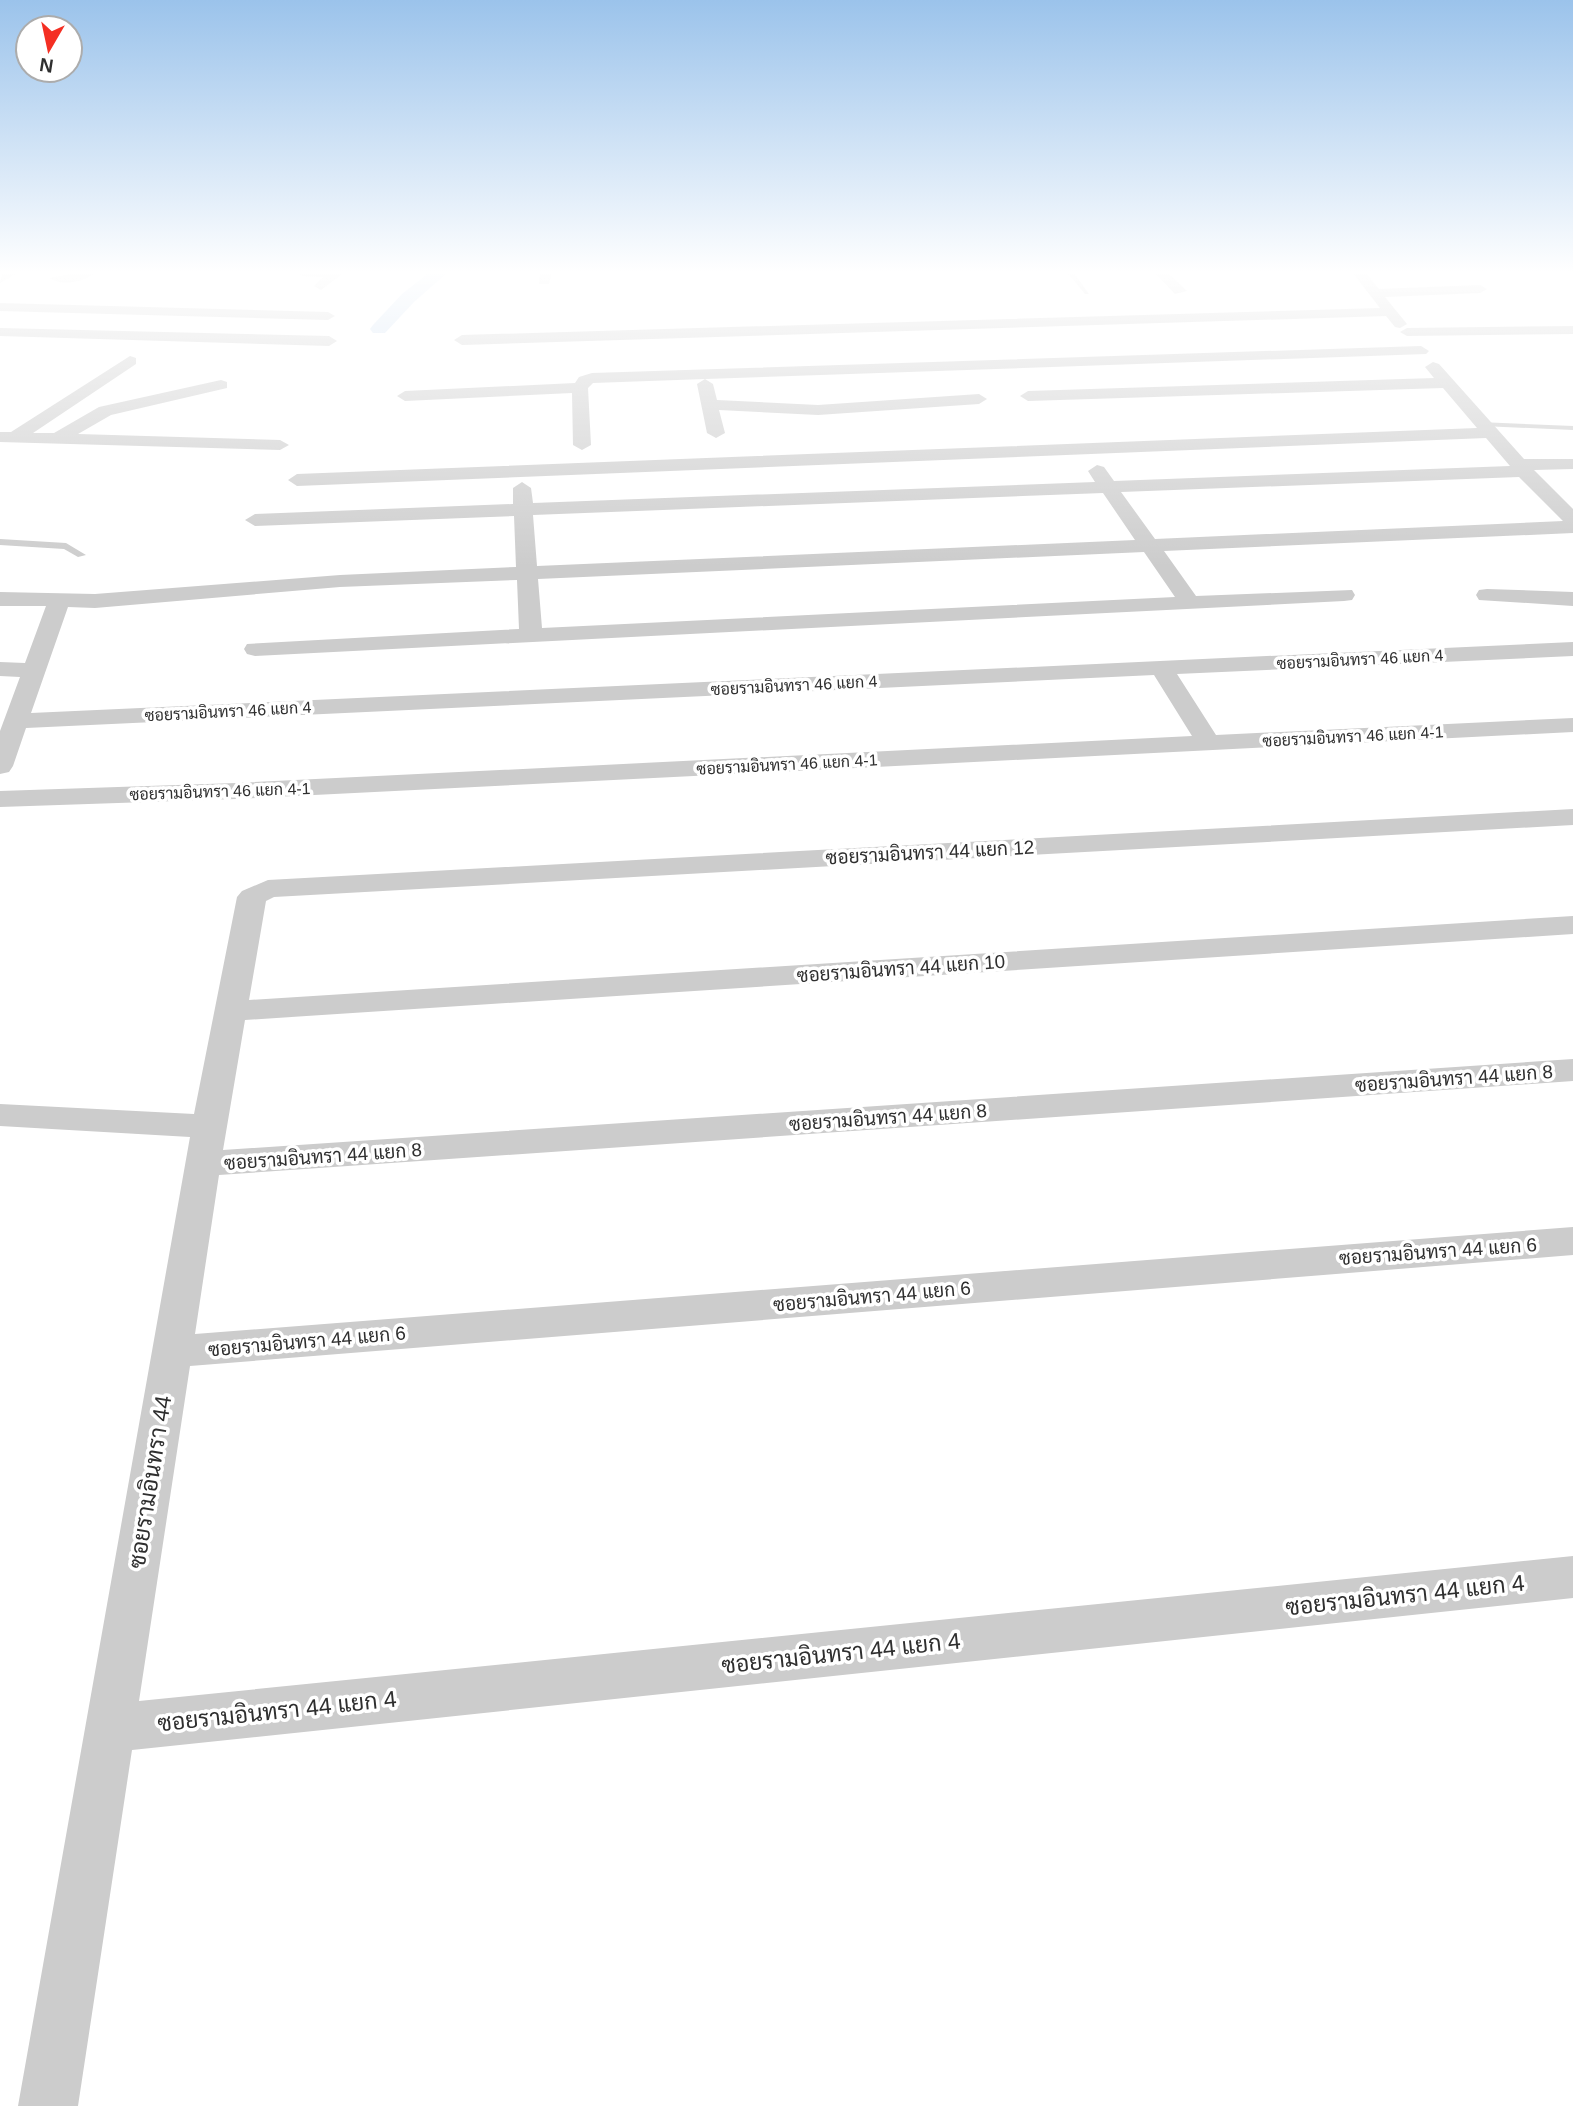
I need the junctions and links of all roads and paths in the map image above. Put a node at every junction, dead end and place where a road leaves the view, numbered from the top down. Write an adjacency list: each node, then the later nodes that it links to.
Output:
1 (117, 370): 18 (street)
2 (844, 370): 6 (street)
3 (1338, 370): 5 (street)
4 (1436, 370): 7 (street)
5 (1256, 374)
6 (703, 375): 9 (street); 13 (street)
7 (1446, 383): 11 (street); 14 (street)
8 (221, 385): 17 (street)
9 (580, 388): 10 (street); 20 (street)
10 (405, 396)
11 (1028, 396)
12 (979, 399): 13 (street)
13 (710, 405): 16 (street)
14 (1486, 428): 15 (lane); 21 (street); 23 (street)
15 (1573, 428)
16 (716, 433)
17 (57, 439): 18 (street); 19 (street)
18 (15, 442)
19 (280, 445)
20 (582, 446)
21 (1082, 449): 24 (street); 26 (street)
22 (1573, 464): 23 (street)
23 (1522, 468): 26 (street); 29 (street)
24 (523, 471): 25 (street); 27 (street)
25 (297, 480)
26 (1108, 486): 27 (street); 32 (street)
27 (522, 510): 28 (street); 34 (street)
28 (255, 520)
29 (1573, 520)
30 (1573, 527): 32 (street)
31 (0, 542): 33 (lane)
32 (1149, 545): 34 (street); 39 (street)
33 (81, 555)
34 (526, 572): 40 (street); 41 (street)
35 (1344, 595): 39 (street)
36 (1487, 595): 38 (street)
37 (0, 598): 40 (street)
38 (1573, 599)
39 (1189, 601): 41 (street)
40 (58, 603): 46 (street)
41 (531, 635): 42 (street)
42 (255, 649)
43 (1573, 649): 45 (street, ซอยรามอินทรา 46 แยก 4)
44 (0, 668): 46 (street)
45 (1161, 668): 47 (street, ซอยรามอินทรา 46 แยก 4); 49 (street)
46 (32, 670): 47 (street)
47 (15, 721): 50 (street)
48 (1573, 725): 49 (street, ซอยรามอินทรา 46 แยก 4-1)
49 (1208, 742): 51 (street, ซอยรามอินทรา 46 แยก 4-1)
50 (2, 755)
51 (0, 799)
52 (1573, 817): 53 (street, ซอยรามอินทรา 44 แยก 12)
53 (288, 888): 55 (street, ซอยรามอินทรา 44)
54 (1573, 925): 55 (street, ซอยรามอินทรา 44 แยก 10)
55 (230, 1011): 58 (street, ซอยรามอินทรา 44)
56 (1573, 1070): 58 (street, ซอยรามอินทรา 44 แยก 8)
57 (0, 1115): 58 (street, ซอยรามอินทรา 44 แยก 8)
58 (206, 1145): 60 (street, ซอยรามอินทรา 44)
59 (1573, 1241): 60 (street, ซอยรามอินทรา 44 แยก 6)
60 (172, 1352): 62 (street, ซอยรามอินทรา 44)
61 (1573, 1577): 62 (street, ซอยรามอินทรา 44 แยก 4)
62 (110, 1728): 63 (street, ซอยรามอินทรา 44)
63 (48, 2106)

